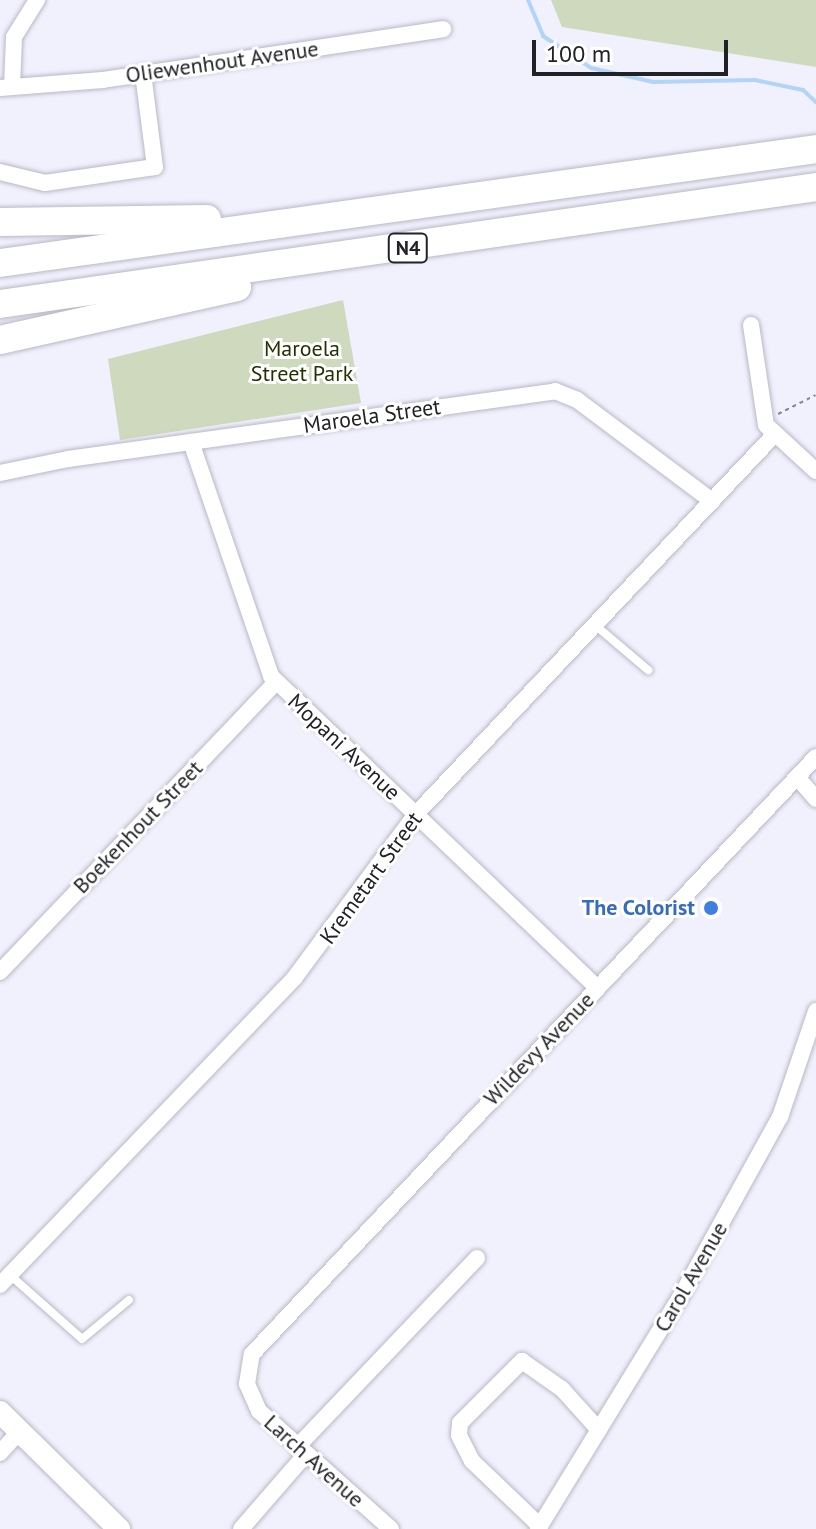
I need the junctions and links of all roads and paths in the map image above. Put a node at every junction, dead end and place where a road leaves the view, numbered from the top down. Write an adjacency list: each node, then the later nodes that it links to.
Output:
1 (37, 0): 4 (street)
2 (443, 29): 3 (street, Oliewenhout Avenue)
3 (143, 73): 4 (street, Oliewenhout Avenue); 6 (street)
4 (6, 88)
5 (816, 149): 8 (highway, N4)
6 (0, 172)
7 (816, 187): 10 (highway, N4)
8 (319, 218): 9 (highway); 11 (highway, N4)
9 (0, 222)
10 (389, 251): 12 (highway, N4); 14 (highway)
11 (0, 263)
12 (0, 304)
13 (751, 325): 17 (street)
14 (0, 340)
15 (816, 395): 16 (path)
16 (774, 416)
17 (774, 435): 19 (street); 21 (street, Kremetart Street)
18 (191, 442): 20 (street, Maroela Street); 21 (street, Maroela Street); 24 (street, Mopani Avenue)
19 (816, 471)
20 (0, 473)
21 (712, 501): 22 (street, Kremetart Street)
22 (595, 625): 23 (lane); 28 (street, Kremetart Street)
23 (648, 670)
24 (276, 682): 28 (street, Mopani Avenue); 29 (street, Boekenhout Street)
25 (816, 757): 26 (street, Wildevy Avenue)
26 (797, 777): 27 (street); 30 (street, Wildevy Avenue)
27 (816, 799)
28 (416, 814): 30 (street, Mopani Avenue); 33 (street, Kremetart Street)
29 (0, 972)
30 (598, 988): 35 (street, Wildevy Avenue)
31 (816, 1011): 37 (street, Carol Avenue)
32 (477, 1258): 39 (street)
33 (5, 1280): 34 (lane)
34 (129, 1300)
35 (261, 1341): 39 (street, Larch Avenue)
36 (0, 1412): 38 (main road)
37 (599, 1430): 41 (street, Carol Avenue); 41 (street)
38 (20, 1431): 40 (street); 42 (main road)
39 (302, 1450): 43 (street); 44 (street, Larch Avenue)
40 (0, 1453)
41 (539, 1527)
42 (119, 1529)
43 (241, 1529)
44 (391, 1529)

